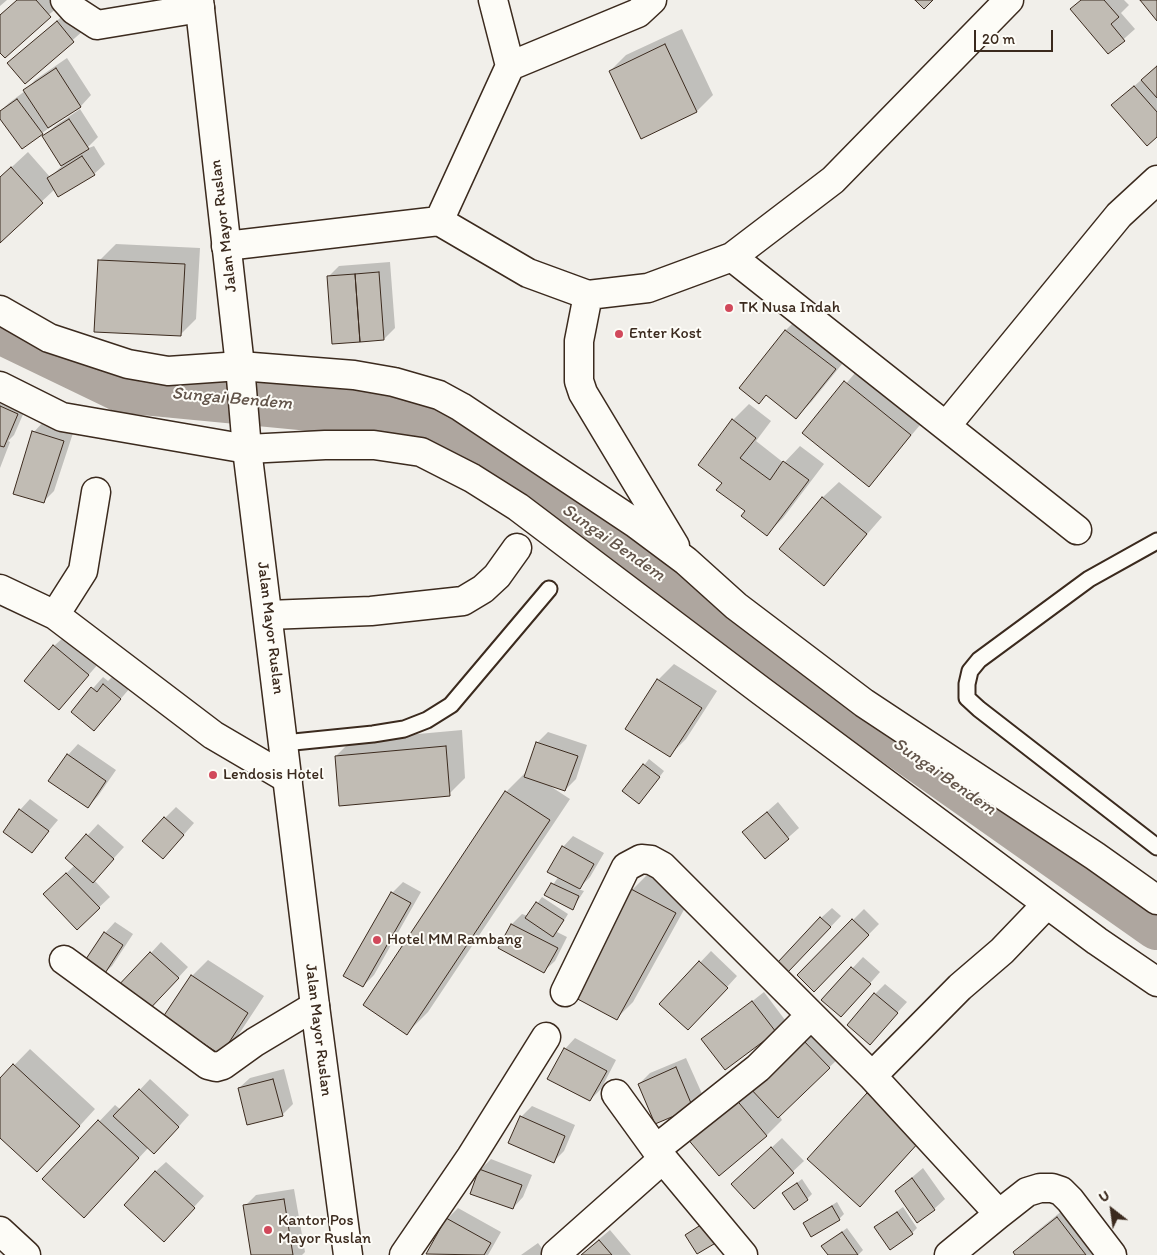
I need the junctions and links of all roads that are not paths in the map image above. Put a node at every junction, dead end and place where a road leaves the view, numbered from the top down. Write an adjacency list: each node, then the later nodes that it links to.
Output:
1 (65, 0): 5 (street)
2 (494, 0): 6 (street)
3 (652, 0): 6 (street)
4 (1009, 0): 10 (street)
5 (199, 4): 9 (street, Jalan Mayor Ruslan)
6 (510, 66): 8 (street)
7 (1157, 180): 15 (street)
8 (439, 221): 9 (street); 11 (street)
9 (226, 246): 13 (street, Jalan Mayor Ruslan)
10 (732, 257): 11 (street); 15 (street)
11 (588, 295): 21 (street)
12 (0, 310): 13 (street)
13 (241, 372): 16 (street, Jalan Mayor Ruslan); 21 (street)
14 (0, 386): 16 (street)
15 (946, 426): 18 (street)
16 (248, 446): 24 (street, Jalan Mayor Ruslan); 30 (street)
17 (96, 492): 25 (street)
18 (1078, 530)
19 (1157, 541): 28 (lane)
20 (517, 548): 24 (street)
21 (686, 561): 29 (street)
22 (0, 589): 25 (street)
23 (549, 589): 26 (lane)
24 (268, 615): 26 (street, Jalan Mayor Ruslan)
25 (55, 616): 27 (street)
26 (284, 743): 27 (street, Jalan Mayor Ruslan)
27 (288, 779): 34 (street, Jalan Mayor Ruslan)
28 (1157, 846)
29 (1157, 900)
30 (1047, 904): 32 (street); 37 (street)
31 (64, 960): 34 (street)
32 (1157, 982)
33 (565, 992): 35 (street)
34 (315, 1006): 44 (street, Jalan Mayor Ruslan)
35 (810, 1016): 37 (street); 39 (street)
36 (546, 1037): 45 (street)
37 (872, 1076): 40 (street)
38 (616, 1094): 39 (street)
39 (660, 1154): 42 (street); 46 (street)
40 (999, 1214): 47 (street); 48 (street)
41 (0, 1231): 43 (street)
42 (556, 1254)
43 (26, 1255)
44 (348, 1255)
45 (404, 1255)
46 (743, 1255)
47 (949, 1255)
48 (1112, 1255)

